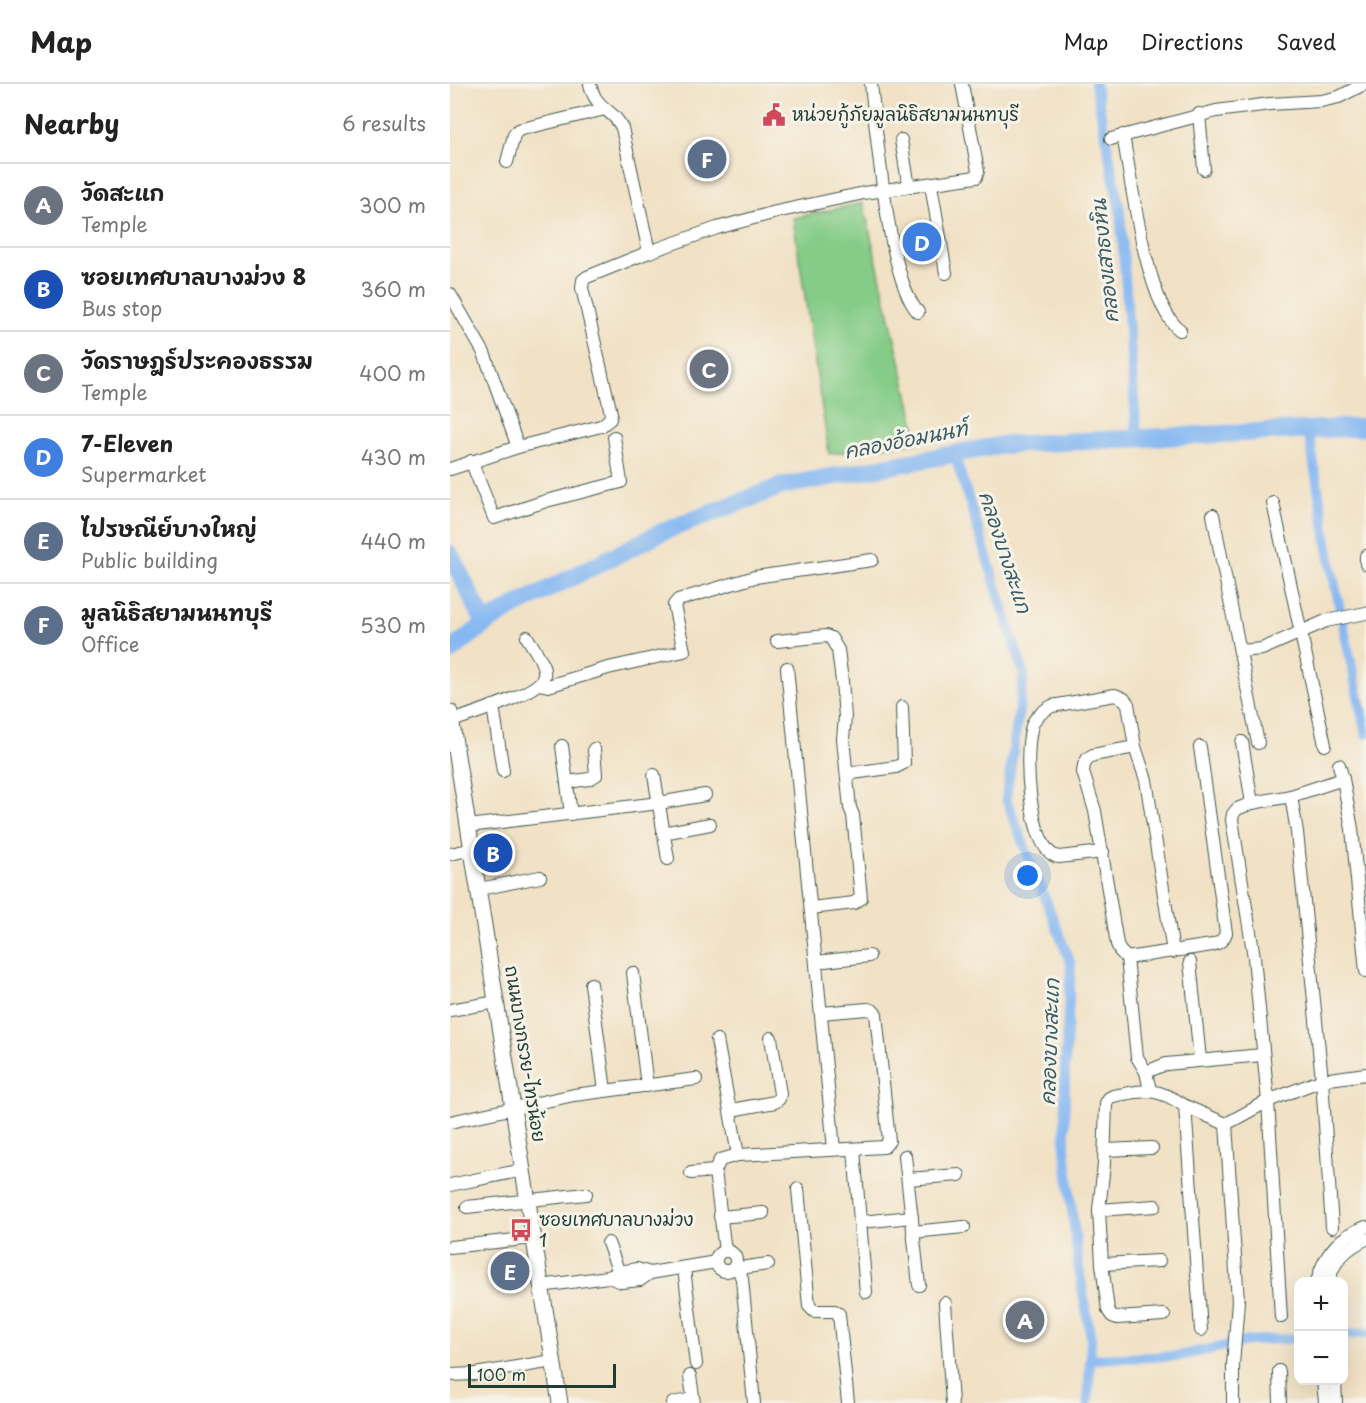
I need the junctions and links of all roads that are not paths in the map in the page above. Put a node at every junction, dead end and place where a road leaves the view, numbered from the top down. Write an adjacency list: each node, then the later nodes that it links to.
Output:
1 (590, 84): 5 (street)
2 (872, 84): 14 (street)
3 (962, 84): 12 (street)
4 (1364, 84): 6 (street)
5 (605, 110): 10 (street); 15 (street)
6 (1199, 114): 7 (street); 11 (street)
7 (1123, 135): 8 (street); 19 (street)
8 (1111, 139)
9 (901, 140): 13 (street)
10 (507, 162)
11 (1204, 169)
12 (931, 184): 13 (street); 16 (street)
13 (909, 187): 14 (street)
14 (885, 190): 15 (street); 18 (street)
15 (649, 252): 21 (street)
16 (946, 273)
17 (450, 294): 21 (street)
18 (918, 312)
19 (1180, 330)
20 (614, 436): 22 (street)
21 (518, 447): 22 (street)
22 (471, 461): 23 (street)
23 (450, 469)
24 (1273, 503): 30 (street)
25 (1213, 515): 33 (street)
26 (1366, 556): 28 (street)
27 (872, 560): 35 (street)
28 (1366, 564)
29 (1366, 613): 30 (street)
30 (1299, 631): 33 (street); 42 (street)
31 (527, 637): 35 (street)
32 (777, 640): 39 (street)
33 (1240, 651): 41 (street)
34 (787, 669): 69 (street)
35 (539, 684): 36 (street)
36 (493, 706): 38 (street); 48 (street)
37 (902, 707): 49 (street)
38 (451, 716): 53 (street, ถนนบางกรวย-ไทรน้อย)
39 (844, 717): 49 (street); 59 (street)
40 (1242, 742): 57 (street)
41 (1258, 743)
42 (1324, 745)
43 (562, 746): 52 (street)
44 (1135, 747): 64 (street); 64 (street); 70 (street)
45 (1200, 747): 70 (street)
46 (594, 748): 52 (street)
47 (1339, 765): 51 (street)
48 (503, 771)
49 (853, 773): 59 (street)
50 (654, 775): 56 (street)
51 (1343, 779): 55 (street); 75 (street)
52 (568, 782): 58 (street)
53 (456, 784): 61 (street, ถนนบางกรวย-ไทรน้อย)
54 (705, 795): 56 (street)
55 (1291, 796): 57 (street); 88 (street)
56 (659, 803): 58 (street); 62 (street)
57 (1252, 803): 83 (street)
58 (571, 814): 61 (street)
59 (854, 815): 69 (street)
60 (710, 824): 62 (street)
61 (468, 826): 63 (street, ถนนบางกรวย-ไทรน้อย)
62 (663, 833): 66 (street)
63 (472, 849): 65 (street); 68 (street, ถนนบางกรวย-ไทรน้อย)
64 (1103, 852): 72 (street)
65 (450, 854)
66 (668, 859)
67 (540, 877): 68 (street)
68 (479, 889): 78 (street, ถนนบางกรวย-ไทรน้อย)
69 (811, 908): 73 (street)
70 (1173, 952): 72 (street)
71 (869, 956): 73 (street)
72 (1127, 958): 85 (street)
73 (816, 962): 80 (street)
74 (1190, 962): 84 (street)
75 (1366, 971)
76 (633, 973): 89 (street)
77 (591, 984): 91 (street)
78 (497, 1002): 79 (street); 94 (street, ถนนบางกรวย-ไทรน้อย)
79 (450, 1010)
80 (822, 1013): 99 (street); 100 (street)
81 (771, 1038): 95 (street)
82 (717, 1040): 95 (street)
83 (1262, 1055): 84 (street); 92 (street)
84 (1200, 1059): 85 (street)
85 (1146, 1072): 90 (street)
86 (1366, 1074): 88 (street)
87 (696, 1079): 89 (street)
88 (1322, 1080): 92 (street); 121 (street)
89 (647, 1086): 91 (street)
90 (1150, 1090): 93 (street); 101 (street)
91 (605, 1091): 94 (street)
92 (1268, 1101): 97 (street); 143 (street)
93 (1185, 1106): 97 (street); 144 (street)
94 (514, 1107): 96 (street); 104 (street, ถนนบางกรวย-ไทรน้อย)
95 (730, 1110): 102 (street)
96 (450, 1122)
97 (1226, 1124): 158 (street)
98 (1152, 1148): 101 (street)
99 (834, 1149): 100 (street); 102 (street)
100 (854, 1150): 119 (street)
101 (1105, 1150): 115 (street)
102 (738, 1155): 105 (street)
103 (905, 1156): 108 (street)
104 (523, 1170): 109 (street); 112 (street, ถนนบางกรวย-ไทรน้อย)
105 (715, 1171): 106 (street); 117 (street)
106 (691, 1173)
107 (959, 1174): 108 (street)
108 (908, 1179): 118 (street)
109 (450, 1185)
110 (798, 1189): 156 (street)
111 (586, 1194): 112 (street)
112 (528, 1202): 114 (street); 124 (street, ถนนบางกรวย-ไทรน้อย)
113 (1155, 1206): 115 (street)
114 (467, 1207)
115 (1099, 1210): 132 (street)
116 (763, 1213): 117 (street)
117 (720, 1217): 128 (street)
118 (912, 1217): 119 (street); 123 (street)
119 (861, 1222): 140 (street)
120 (964, 1227): 123 (street)
121 (1332, 1227)
122 (1366, 1227): 136 (street)
123 (913, 1232): 138 (street)
124 (534, 1238): 127 (street); 139 (street, ถนนบางกรวย-ไทรน้อย)
125 (1366, 1239): 137 (street)
126 (608, 1243): 135 (street)
127 (450, 1247)
128 (725, 1251): 130 (street); 133 (street)
129 (1159, 1261): 132 (street)
130 (716, 1262): 133 (street); 134 (street)
131 (768, 1264): 133 (street)
132 (1102, 1264): 142 (street)
133 (738, 1265): 155 (street)
134 (684, 1269): 135 (street); 146 (street)
135 (621, 1277): 139 (street)
136 (1318, 1277)
137 (1331, 1277)
138 (919, 1285)
139 (541, 1286): 145 (street, ถนนบางกรวย-ไทรน้อย)
140 (866, 1292)
141 (945, 1304): 157 (street)
142 (1164, 1316)
143 (1281, 1317)
144 (1201, 1330)
145 (553, 1361): 148 (street); 153 (street, ถนนบางกรวย-ไทรน้อย)
146 (696, 1364)
147 (1279, 1371): 159 (street)
148 (450, 1375)
149 (690, 1376): 152 (street)
150 (1323, 1385): 160 (street)
151 (1335, 1385): 161 (street)
152 (694, 1401): 154 (street)
153 (560, 1403)
154 (673, 1403)
155 (754, 1403)
156 (848, 1403)
157 (952, 1403)
158 (1233, 1403)
159 (1280, 1403)
160 (1325, 1403)
161 (1336, 1403)

